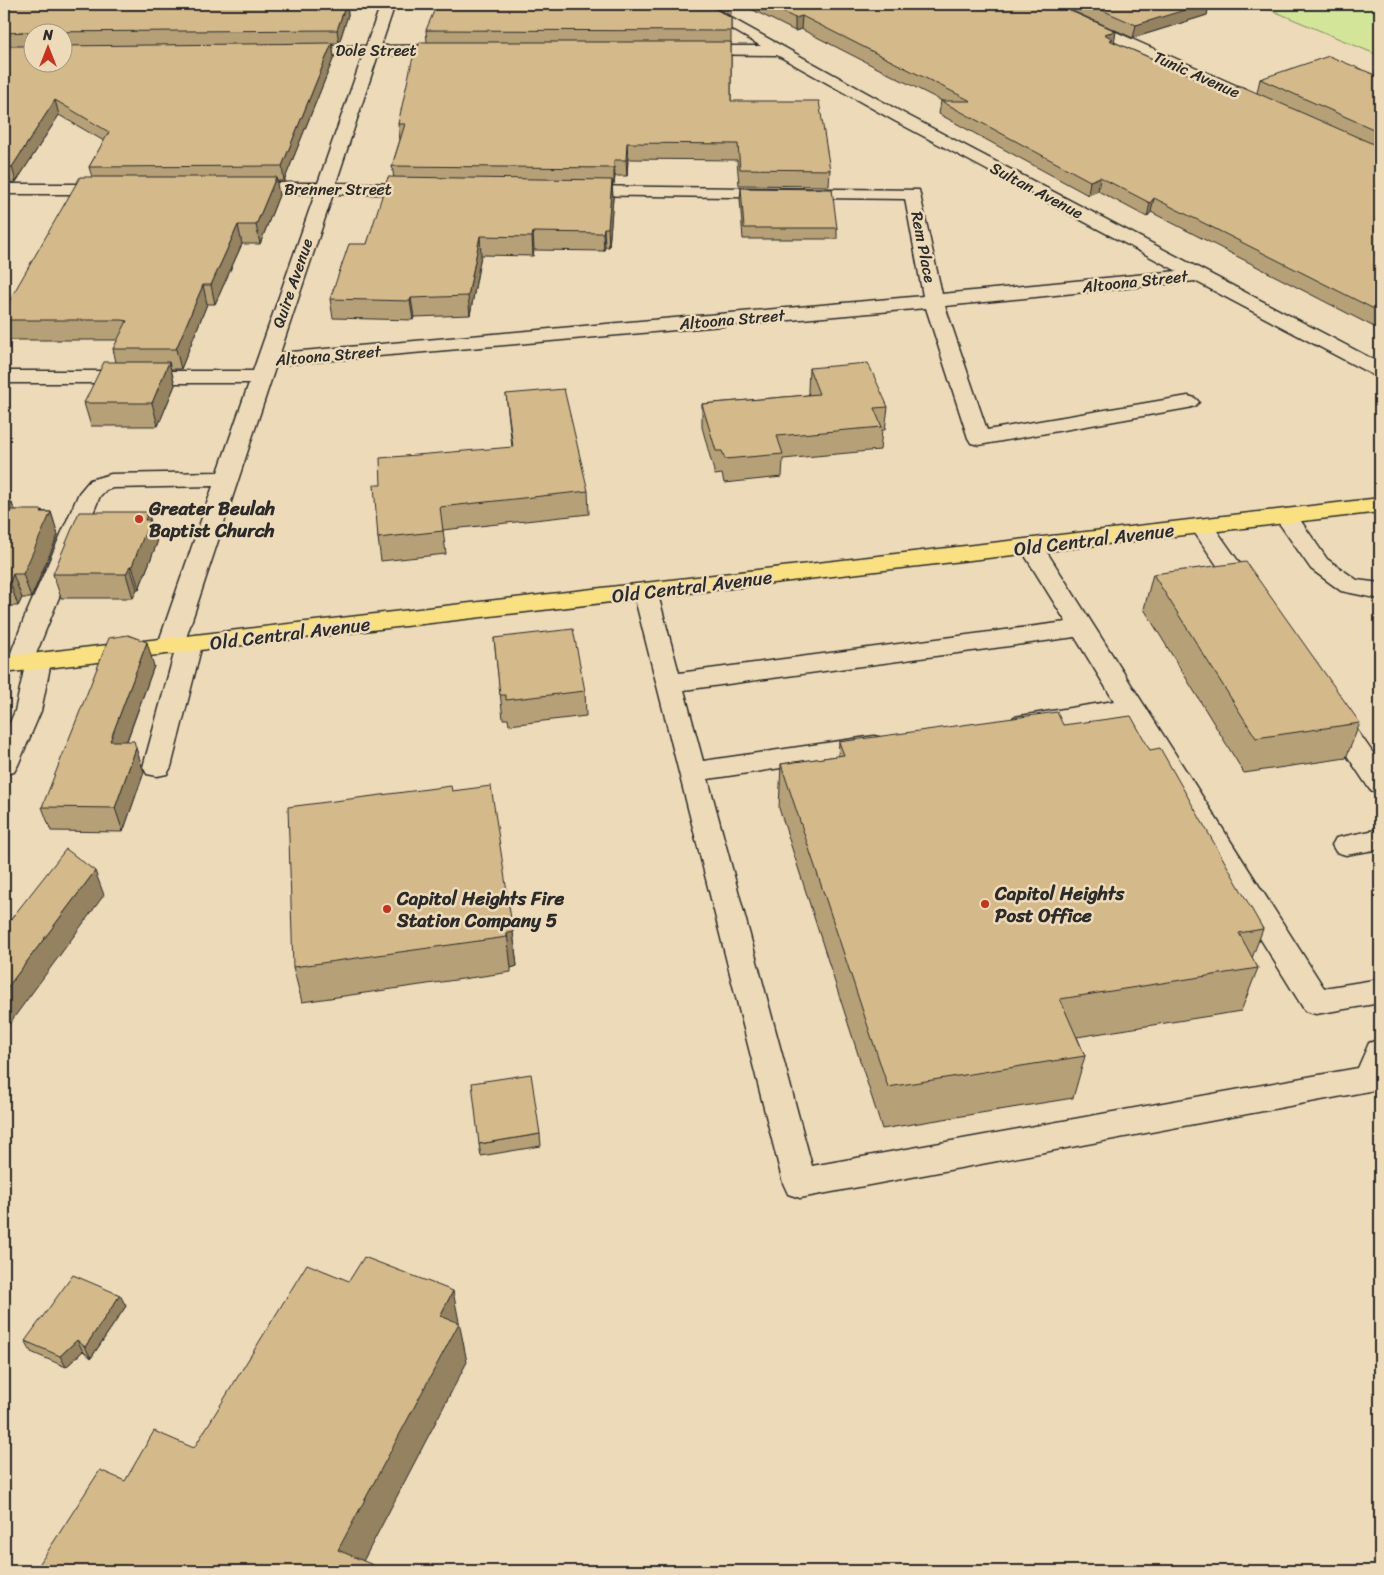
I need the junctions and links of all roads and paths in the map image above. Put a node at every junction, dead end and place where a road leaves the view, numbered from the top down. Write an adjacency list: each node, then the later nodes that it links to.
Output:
1 (388, 4): 4 (street, Quire Avenue)
2 (696, 4): 8 (street, Sultan Avenue)
3 (1041, 4): 9 (street, Tunic Avenue)
4 (372, 50): 5 (street, Dole Street); 6 (street, Dole Street); 11 (street, Quire Avenue)
5 (471, 50)
6 (282, 51)
7 (679, 51): 8 (street)
8 (779, 51): 16 (street, Sultan Avenue)
9 (1282, 112)
10 (228, 188): 11 (street, Brenner Street)
11 (325, 188): 14 (street, Brenner Street); 18 (street, Quire Avenue)
12 (4, 189): 13 (street)
13 (130, 189)
14 (440, 190)
15 (559, 190): 17 (street, Rem Place)
16 (1198, 275): 17 (street, Altoona Street); 19 (street, Sultan Avenue)
17 (934, 301): 18 (street, Altoona Street); 21 (street, Rem Place)
18 (263, 368): 20 (street, Altoona Street); 22 (street, Quire Avenue)
19 (1380, 371)
20 (4, 376)
21 (1188, 402)
22 (226, 479): 31 (street, Quire Avenue); 32 (street)
23 (1380, 505): 24 (main road, Old Central Avenue)
24 (1286, 516): 25 (main road, Old Central Avenue); 27 (street)
25 (1202, 526): 26 (main road, Old Central Avenue); 29 (street)
26 (1031, 546): 28 (main road, Old Central Avenue); 30 (street)
27 (1380, 590)
28 (645, 591): 31 (main road, Old Central Avenue); 33 (street)
29 (1263, 614)
30 (1083, 628): 33 (street); 35 (street)
31 (179, 646): 32 (main road, Old Central Avenue); 39 (street, Quire Avenue)
32 (21, 663): 38 (street)
33 (669, 683): 40 (street)
34 (1319, 695): 41 (street)
35 (1132, 707): 36 (street); 44 (street)
36 (995, 727)
37 (898, 742): 40 (street)
38 (4, 765)
39 (157, 767)
40 (693, 772): 45 (street)
41 (1380, 783)
42 (1380, 839): 43 (street)
43 (1346, 845)
44 (1380, 991)
45 (1380, 1052)

